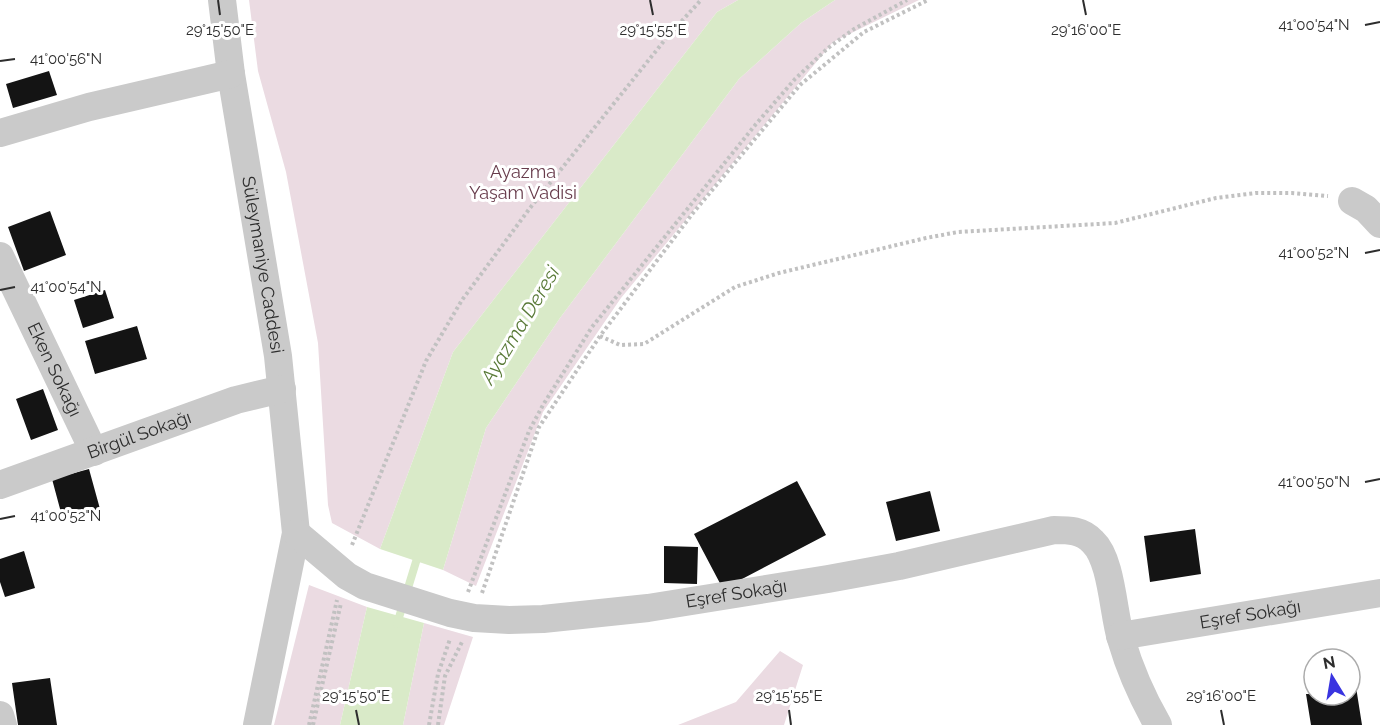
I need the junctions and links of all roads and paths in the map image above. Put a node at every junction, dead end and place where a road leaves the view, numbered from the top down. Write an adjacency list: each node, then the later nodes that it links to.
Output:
1 (222, 0): 5 (street, Süleymaniye Caddesi)
2 (701, 0): 15 (path)
3 (907, 0): 17 (path)
4 (928, 0): 10 (path)
5 (231, 74): 6 (street); 11 (street, Süleymaniye Caddesi)
6 (0, 133)
7 (1353, 201): 8 (street); 10 (path)
8 (1379, 221)
9 (0, 256): 12 (street, Eken Sokağı)
10 (600, 336): 17 (path)
11 (282, 389): 12 (street, Birgül Sokağı); 14 (street, Süleymaniye Caddesi)
12 (94, 452): 13 (street, Birgül Sokağı)
13 (0, 485)
14 (296, 533): 15 (street, Eşref Sokağı); 21 (street, Süleymaniye Caddesi)
15 (352, 578): 17 (street, Eşref Sokağı); 22 (path)
16 (1380, 593): 18 (street, Eşref Sokağı)
17 (461, 615): 18 (street, Eşref Sokağı); 23 (path); 24 (path)
18 (1120, 636): 25 (street, Eşref Sokağı)
19 (0, 715): 20 (street)
20 (3, 725)
21 (256, 725)
22 (311, 725)
23 (429, 725)
24 (438, 725)
25 (1158, 725)

